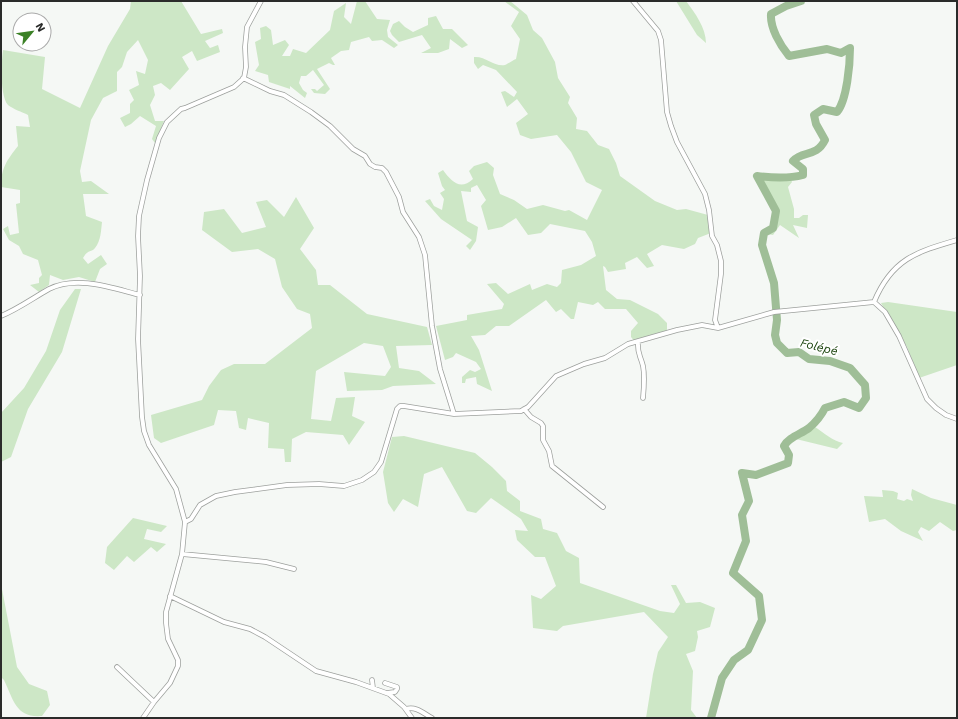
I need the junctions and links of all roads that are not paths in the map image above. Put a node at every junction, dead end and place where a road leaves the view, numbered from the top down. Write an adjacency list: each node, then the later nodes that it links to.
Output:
1 (261, 1): 3 (street)
2 (633, 1): 8 (street)
3 (243, 78): 5 (street); 12 (street)
4 (957, 240): 6 (street)
5 (140, 294): 7 (street); 15 (street)
6 (874, 302): 8 (street); 13 (street)
7 (1, 316)
8 (718, 328): 9 (street)
9 (638, 341): 10 (street); 11 (street)
10 (643, 398)
11 (524, 410): 12 (street); 14 (street)
12 (454, 414): 15 (street)
13 (957, 419)
14 (603, 507)
15 (185, 522): 16 (street)
16 (182, 554): 17 (street); 18 (street)
17 (294, 569)
18 (170, 596): 22 (street); 24 (street)
19 (117, 667): 24 (street)
20 (372, 680): 22 (street)
21 (385, 683): 23 (street)
22 (373, 688): 23 (street)
23 (387, 694): 25 (street)
24 (154, 702): 26 (street)
25 (406, 710): 27 (street); 28 (street)
26 (143, 718)
27 (412, 718)
28 (432, 718)

